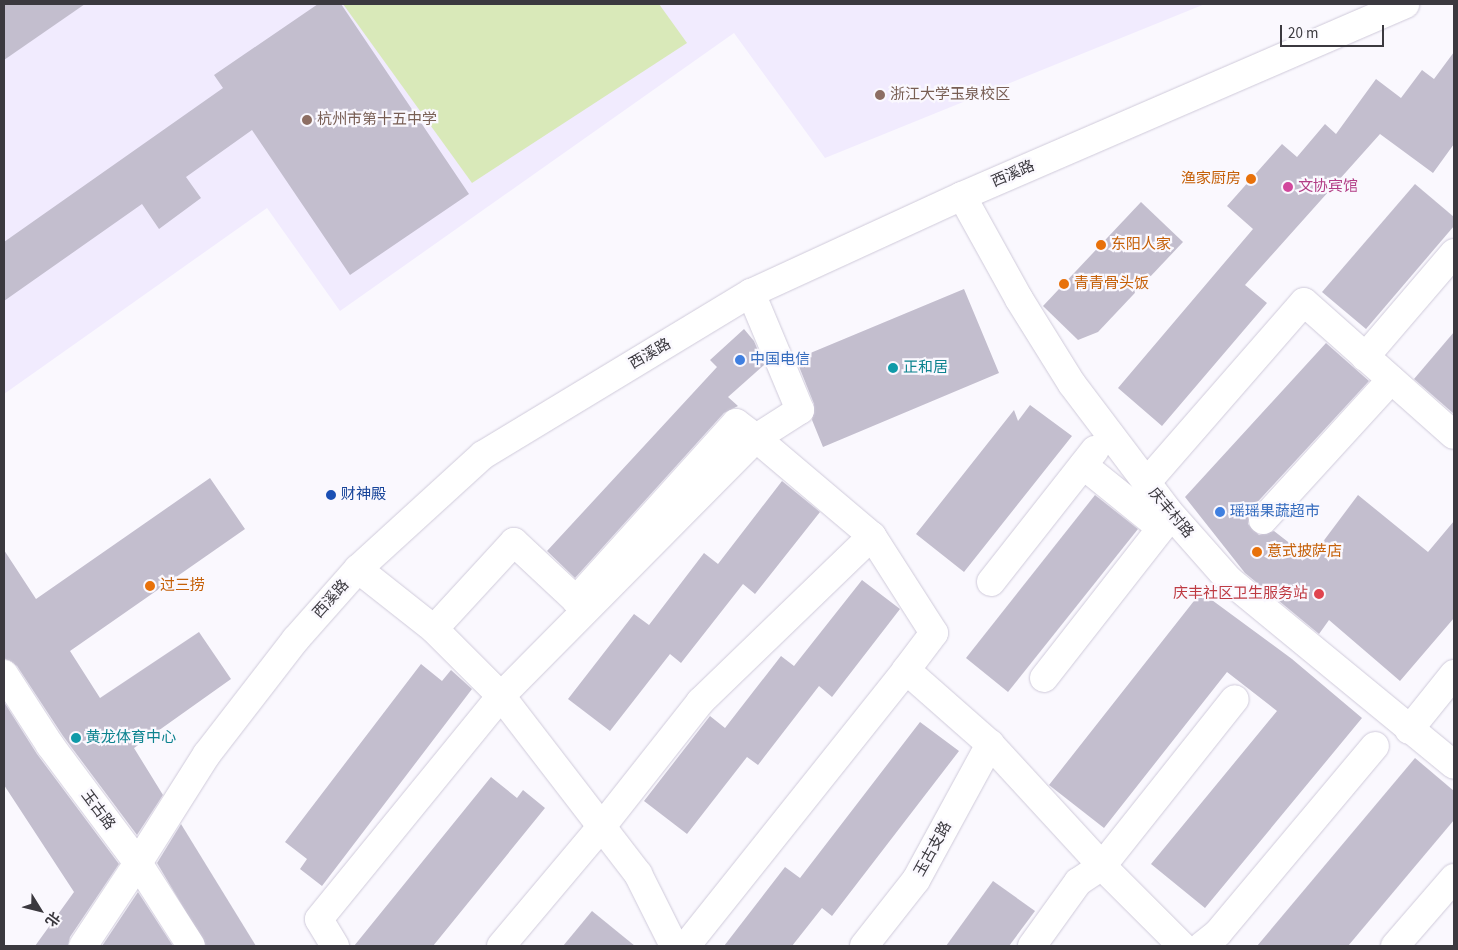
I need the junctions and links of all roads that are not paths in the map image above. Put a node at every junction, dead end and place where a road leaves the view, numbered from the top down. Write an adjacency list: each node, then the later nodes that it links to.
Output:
1 (1405, 4): 2 (main road, 西溪路)
2 (962, 196): 4 (main road, 西溪路); 7 (main road, 庆丰村路)
3 (1454, 253): 5 (main road)
4 (751, 293): 9 (main road); 14 (main road, 西溪路)
5 (1365, 357): 6 (main road); 11 (main road)
6 (1391, 380): 8 (main road); 12 (main road)
7 (1107, 435): 10 (main road); 11 (main road, 庆丰村路)
8 (1454, 435)
9 (756, 438): 13 (main road); 16 (main road); 21 (main road)
10 (1084, 465): 15 (main road); 20 (main road)
11 (1146, 483): 23 (main road, 庆丰村路)
12 (1264, 520)
13 (872, 536): 17 (main road); 27 (main road)
14 (358, 569): 16 (main road); 28 (main road, 西溪路)
15 (991, 582)
16 (434, 629): 21 (main road)
17 (906, 670): 24 (main road); 36 (main road)
18 (4, 674): 28 (main road, 玉古路)
19 (1454, 674): 23 (main road)
20 (1044, 678)
21 (501, 696): 27 (main road); 33 (main road)
22 (1235, 699): 29 (main road)
23 (1409, 730): 26 (main road, 庆丰村路)
24 (990, 744): 29 (main road); 37 (main road, 玉古支路)
25 (1375, 746): 40 (main road)
26 (1454, 765)
27 (603, 826): 34 (main road); 35 (main road)
28 (138, 863): 31 (main road, 西溪路); 32 (main road, 玉古路)
29 (1102, 866): 38 (main road); 39 (main road)
30 (1454, 878): 41 (main road)
31 (82, 946)
32 (191, 946)
33 (335, 946)
34 (501, 946)
35 (674, 946)
36 (686, 946)
37 (864, 946)
38 (1032, 946)
39 (1182, 946)
40 (1202, 946)
41 (1395, 946)

